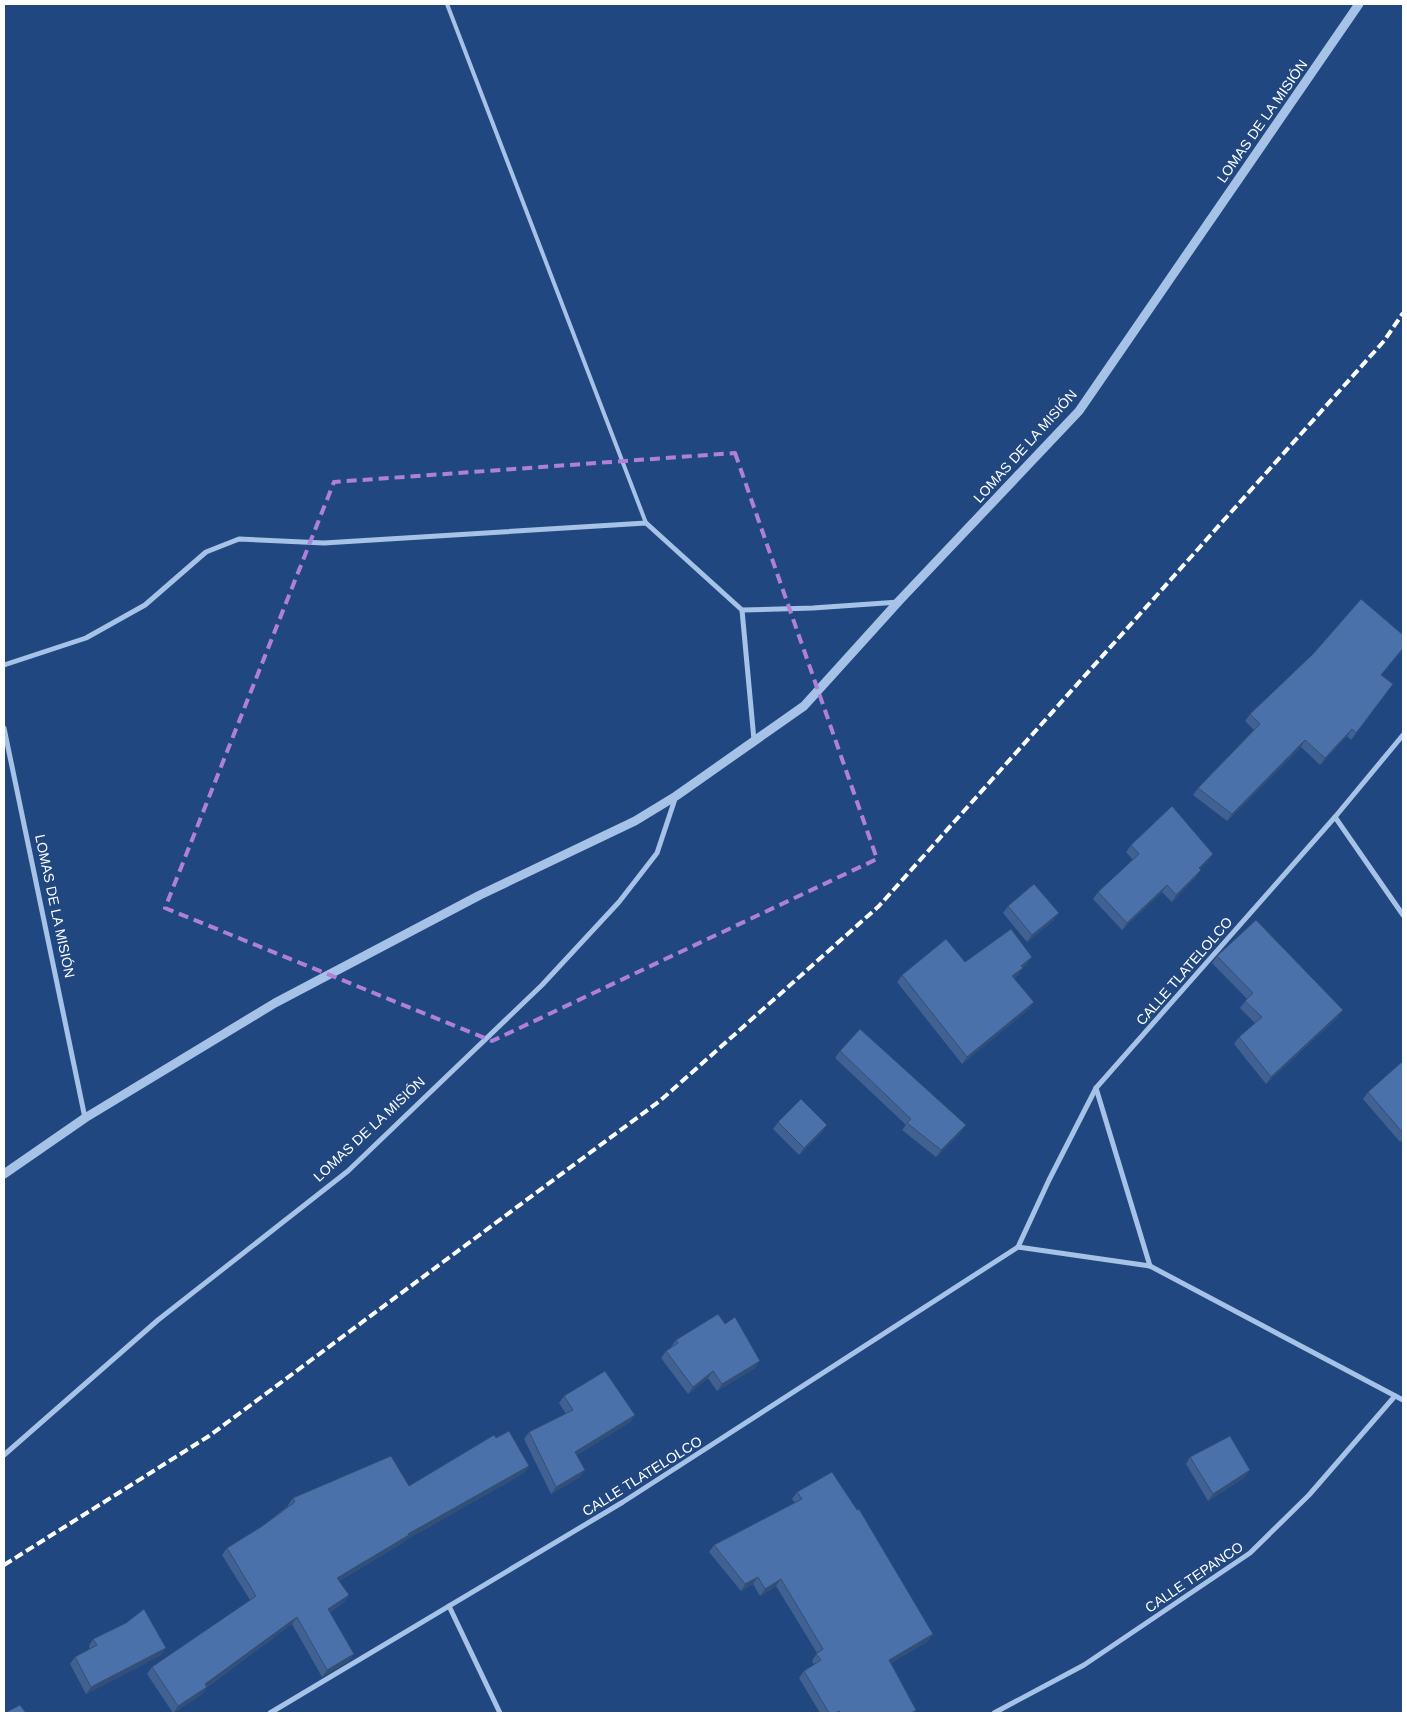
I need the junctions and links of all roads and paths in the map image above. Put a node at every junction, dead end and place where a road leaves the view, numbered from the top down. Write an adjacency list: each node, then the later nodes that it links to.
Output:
1 (448, 4): 3 (lane)
2 (1359, 4): 4 (street, LOMAS DE LA MISIÓN)
3 (646, 523): 5 (street); 6 (street)
4 (900, 602): 5 (street); 9 (street, LOMAS DE LA MISIÓN)
5 (742, 610): 9 (street)
6 (4, 665)
7 (4, 728): 14 (street, LOMAS DE LA MISIÓN)
8 (1403, 735): 11 (street, CALLE TLATELOLCO)
9 (754, 740): 10 (street, LOMAS DE LA MISIÓN)
10 (676, 796): 14 (street, LOMAS DE LA MISIÓN); 20 (street, LOMAS DE LA MISIÓN)
11 (1334, 817): 12 (street); 13 (street, CALLE TLATELOLCO)
12 (1403, 915)
13 (1096, 1088): 16 (street, CALLE TLATELOLCO); 17 (street)
14 (85, 1118): 15 (street, LOMAS DE LA MISIÓN)
15 (4, 1174)
16 (1018, 1247): 17 (street); 21 (street, CALLE TLATELOLCO)
17 (1150, 1266): 18 (street)
18 (1396, 1396): 19 (street); 24 (street, CALLE TEPANCO)
19 (1403, 1400)
20 (4, 1455)
21 (449, 1606): 22 (street, CALLE TLATELOLCO); 23 (street)
22 (270, 1713)
23 (500, 1713)
24 (994, 1713)

